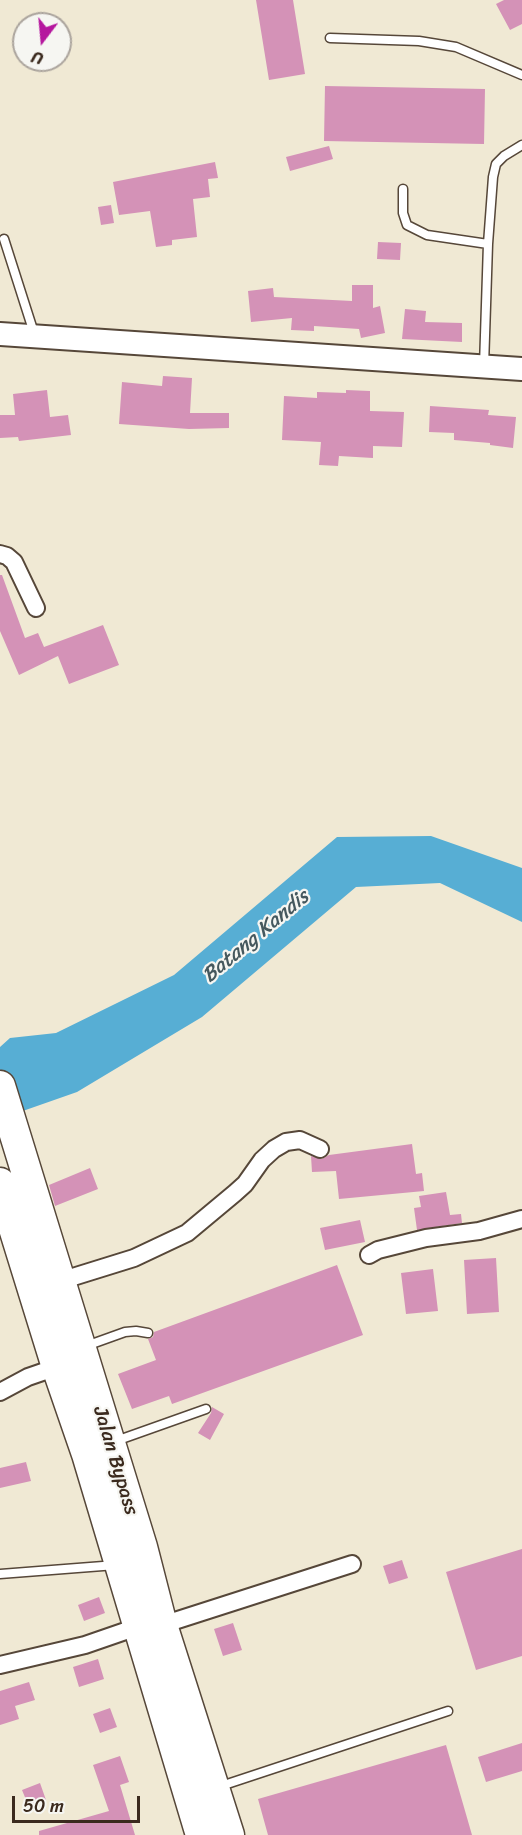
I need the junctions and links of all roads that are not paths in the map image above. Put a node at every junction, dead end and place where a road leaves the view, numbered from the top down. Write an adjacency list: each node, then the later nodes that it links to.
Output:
1 (330, 38): 2 (lane)
2 (522, 75)
3 (522, 145): 6 (lane)
4 (403, 189): 6 (lane)
5 (4, 239): 8 (lane)
6 (488, 244): 9 (lane)
7 (0, 334): 8 (street)
8 (35, 336): 9 (street)
9 (484, 367): 10 (street)
10 (522, 369)
11 (0, 554): 12 (street)
12 (36, 608)
13 (0, 1086): 18 (highway, Jalan Bypass)
14 (320, 1149): 18 (street)
15 (0, 1183): 21 (highway, Jalan Bypass)
16 (522, 1219): 17 (street)
17 (369, 1255)
18 (60, 1281): 20 (highway, Jalan Bypass)
19 (148, 1333): 20 (lane)
20 (80, 1348): 24 (highway, Jalan Bypass)
21 (57, 1367): 22 (street); 26 (highway, Jalan Bypass)
22 (0, 1392)
23 (206, 1409): 24 (lane)
24 (110, 1443): 28 (highway, Jalan Bypass)
25 (352, 1564): 28 (street)
26 (120, 1565): 27 (lane); 28 (highway, Jalan Bypass)
27 (0, 1574)
28 (151, 1625): 29 (street); 31 (highway, Jalan Bypass); 32 (highway, Jalan Bypass)
29 (0, 1665)
30 (448, 1711): 31 (lane)
31 (214, 1788): 33 (highway, Jalan Bypass)
32 (201, 1835)
33 (229, 1835)

